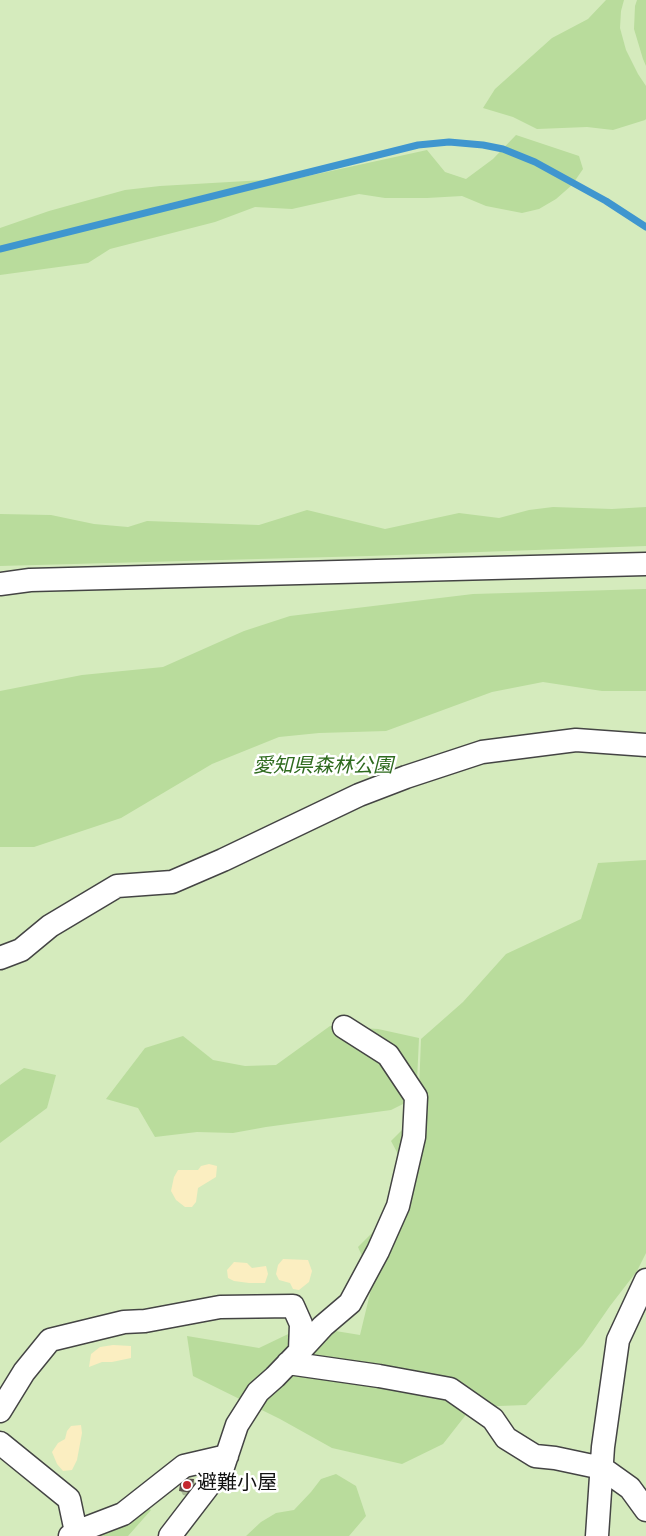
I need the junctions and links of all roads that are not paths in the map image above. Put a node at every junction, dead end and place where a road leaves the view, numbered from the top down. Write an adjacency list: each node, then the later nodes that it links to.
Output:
1 (646, 564): 2 (street)
2 (0, 584)
3 (646, 745): 4 (street)
4 (0, 958)
5 (344, 1027): 7 (street)
6 (646, 1280): 11 (street)
7 (294, 1357): 8 (street); 10 (street); 11 (street)
8 (0, 1411)
9 (0, 1443): 13 (street)
10 (227, 1456): 13 (street); 14 (street)
11 (602, 1468): 12 (street); 15 (street)
12 (646, 1510)
13 (73, 1534)
14 (170, 1536)
15 (597, 1536)

